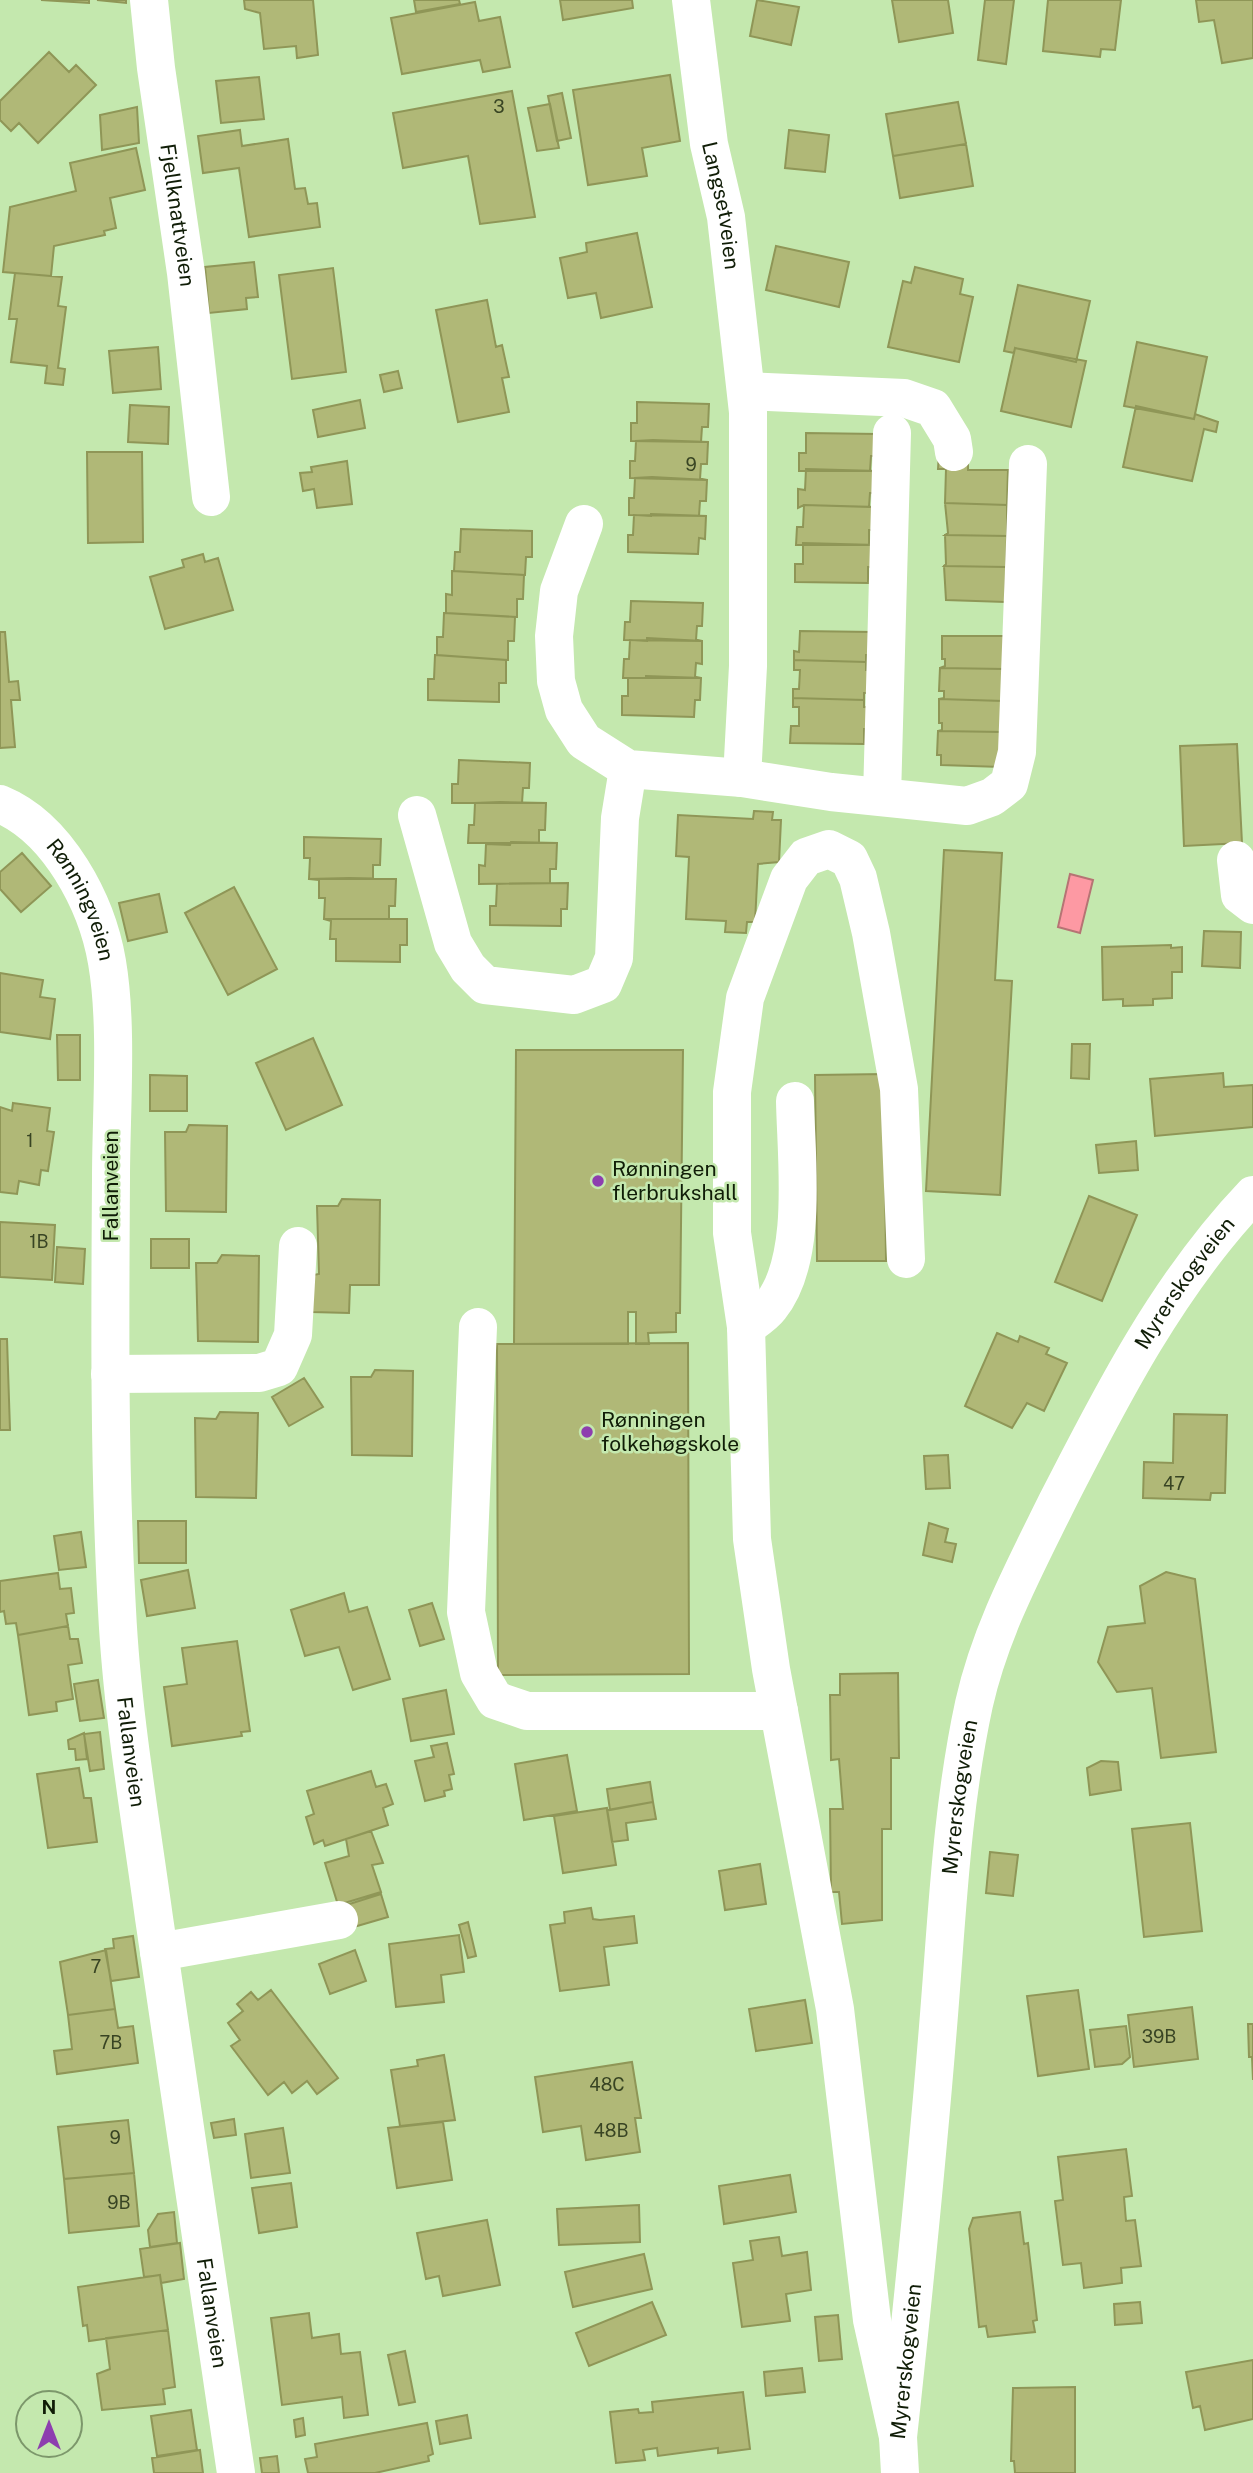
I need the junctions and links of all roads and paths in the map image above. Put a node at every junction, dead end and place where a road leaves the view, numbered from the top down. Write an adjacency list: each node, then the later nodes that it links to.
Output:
1 (149, 0): 7 (street, Fjellknattveien)
2 (691, 0): 3 (street, Langsetveien)
3 (747, 401): 5 (street); 10 (street, Langsetveien)
4 (892, 433): 11 (street)
5 (954, 452)
6 (1028, 464): 11 (street)
7 (211, 497)
8 (584, 524): 9 (street)
9 (628, 769): 10 (street); 13 (street)
10 (742, 778): 11 (street)
11 (882, 797)
12 (0, 804): 16 (street, Rønningveien)
13 (417, 815)
14 (1237, 860): 15 (street)
15 (1253, 905)
16 (111, 1024): 23 (street, Fallanveien)
17 (795, 1101): 22 (street)
18 (1253, 1195): 27 (street, Myrerskogveien)
19 (298, 1246): 23 (street)
20 (906, 1259): 22 (street)
21 (478, 1327): 24 (street)
22 (746, 1327): 24 (street)
23 (110, 1374): 26 (street, Fallanveien)
24 (779, 1711): 27 (street)
25 (339, 1920): 26 (street)
26 (159, 1952): 28 (street, Fallanveien)
27 (899, 2455)
28 (236, 2473)

